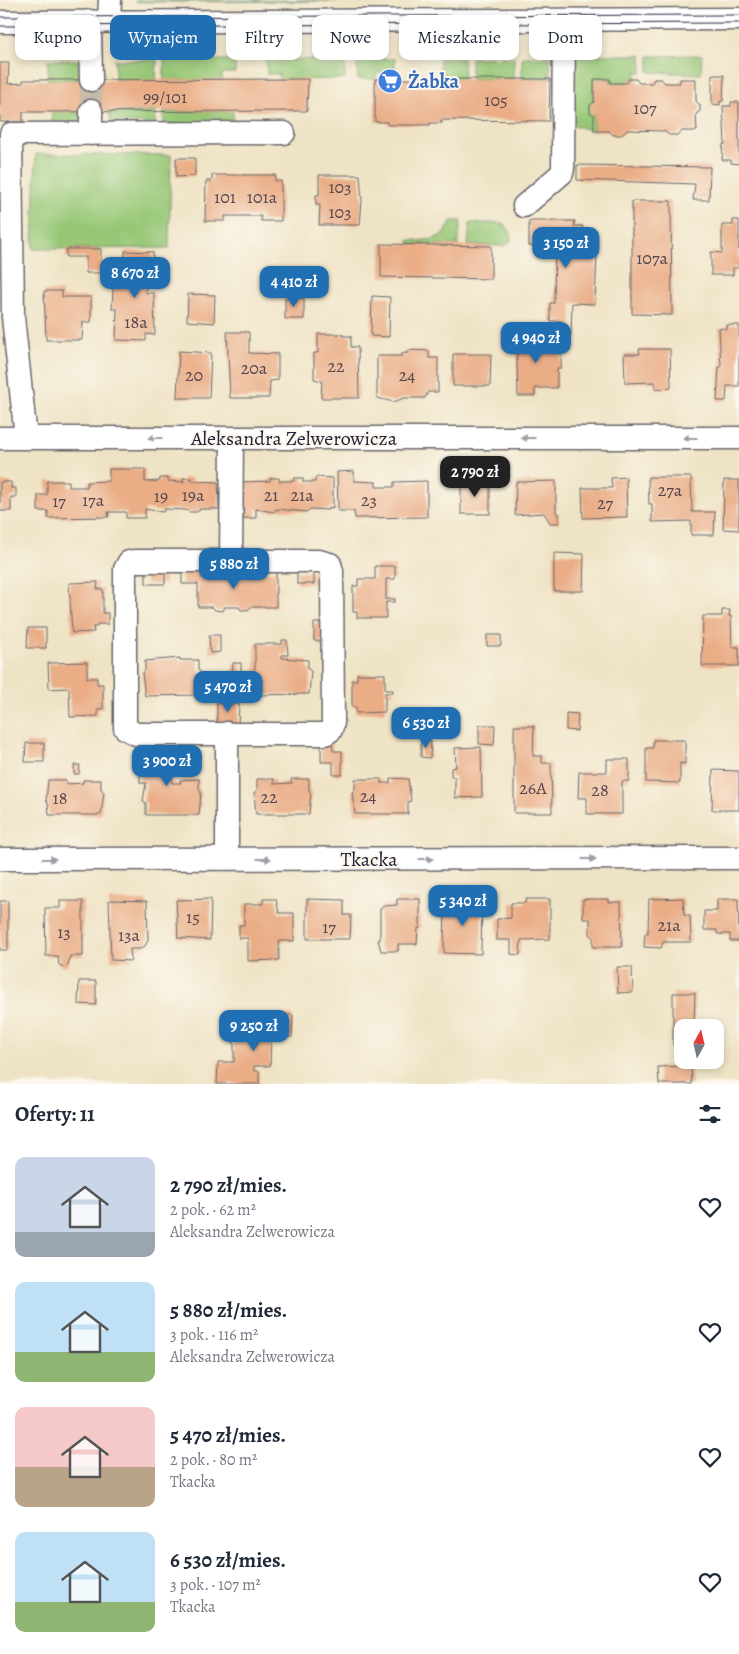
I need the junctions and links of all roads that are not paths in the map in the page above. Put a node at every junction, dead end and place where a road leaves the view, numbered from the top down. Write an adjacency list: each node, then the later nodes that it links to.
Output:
1 (646, 10): 3 (street); 4 (street)
2 (103, 14): 5 (street); 6 (street); 8 (street)
3 (602, 15)
4 (739, 19)
5 (529, 20)
6 (0, 22)
7 (564, 60): 12 (street)
8 (91, 80)
9 (91, 112): 11 (street)
10 (284, 133): 11 (street)
11 (91, 134): 14 (street)
12 (524, 206)
13 (0, 438): 14 (street, Aleksandra Zelwerowicza)
14 (26, 438): 15 (street, Aleksandra Zelwerowicza, one-way to 14)
15 (232, 438): 16 (street, Aleksandra Zelwerowicza, one-way to 15); 17 (street)
16 (739, 438)
17 (231, 561): 18 (street); 18 (street)
18 (227, 733): 21 (street)
19 (739, 858): 21 (street, Tkacka, one-way to 19)
20 (0, 859): 21 (street, Tkacka, one-way to 21)
21 (227, 859)

